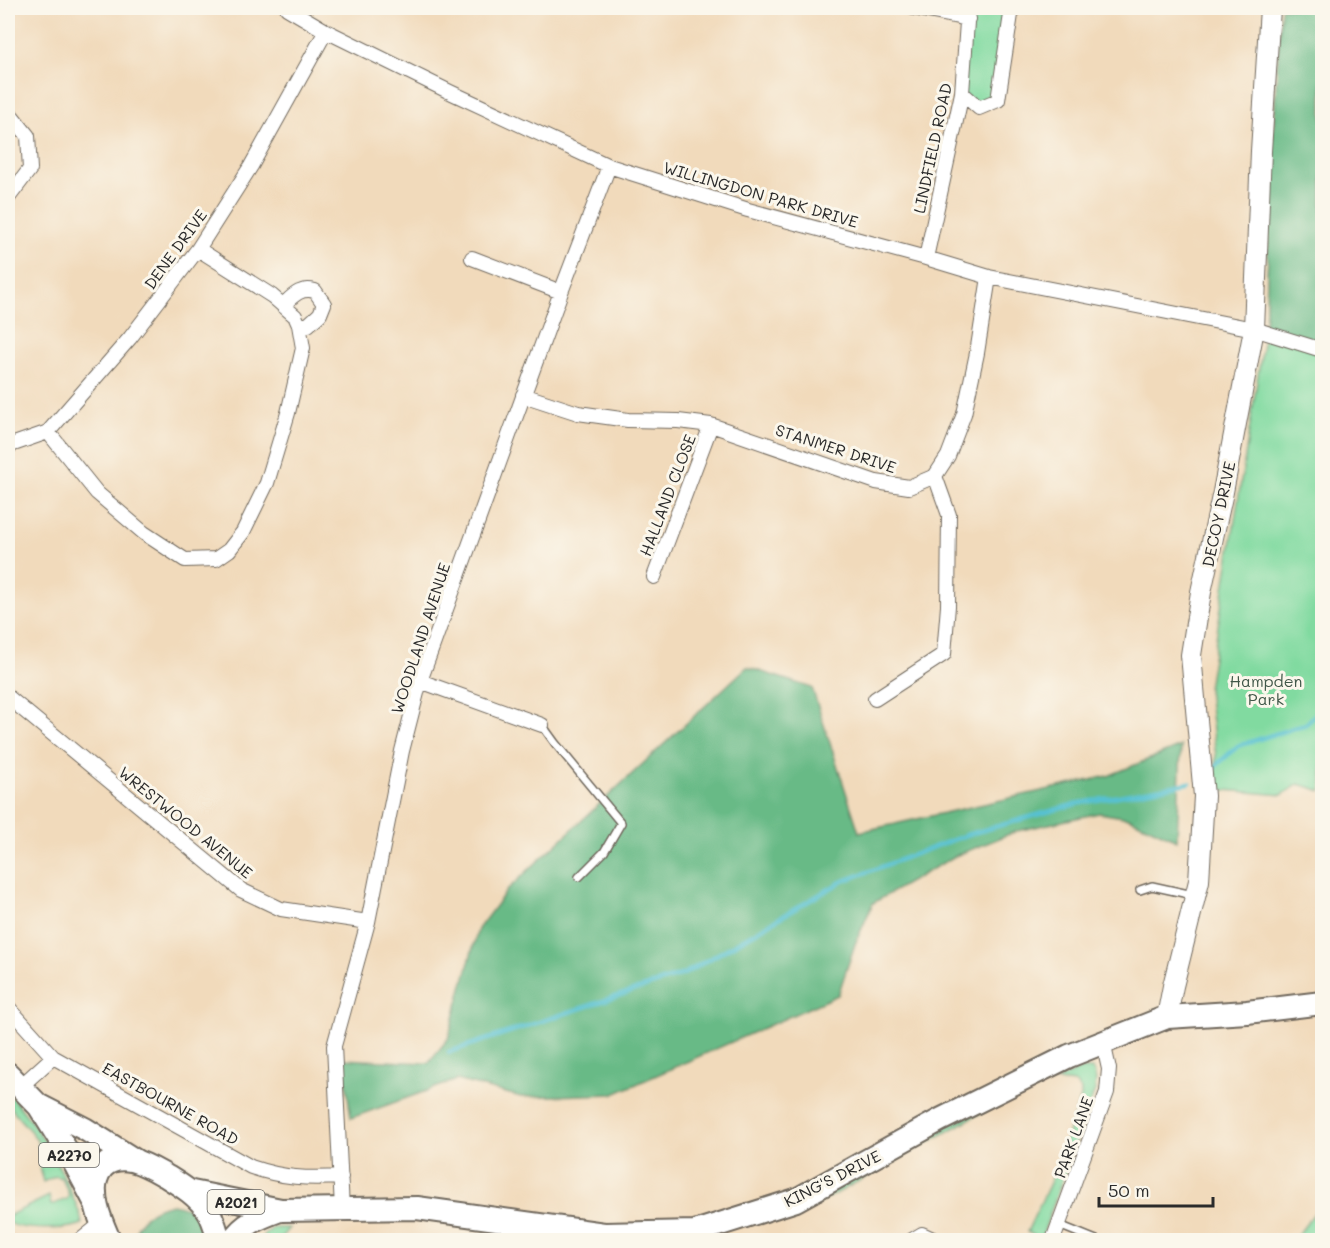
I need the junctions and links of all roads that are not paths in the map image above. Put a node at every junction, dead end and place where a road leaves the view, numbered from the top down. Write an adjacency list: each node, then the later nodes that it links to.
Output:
1 (287, 8): 6 (street, WILLINGDON PARK DRIVE)
2 (914, 8): 5 (street)
3 (1012, 8): 7 (street)
4 (1270, 8): 18 (street, DECOY DRIVE)
5 (968, 13): 7 (street, LINDFIELD ROAD)
6 (326, 31): 9 (street, WILLINGDON PARK DRIVE); 11 (street, DENE DRIVE)
7 (963, 93): 13 (street, LINDFIELD ROAD)
8 (8, 111): 10 (street)
9 (609, 166): 13 (street, WILLINGDON PARK DRIVE); 15 (street, WOODLAND AVENUE)
10 (8, 198)
11 (198, 249): 16 (street); 22 (street, DENE DRIVE)
12 (472, 258): 15 (street)
13 (926, 258): 14 (street, WILLINGDON PARK DRIVE)
14 (989, 277): 18 (street, WILLINGDON PARK DRIVE); 24 (street)
15 (561, 292): 20 (street, WOODLAND AVENUE)
16 (283, 305): 17 (street); 17 (street)
17 (299, 325): 22 (street)
18 (1254, 329): 19 (street, WILLINGDON PARK DRIVE); 32 (street, DECOY DRIVE)
19 (1323, 350)
20 (523, 395): 21 (street, STANMER DRIVE); 26 (street, WOODLAND AVENUE)
21 (711, 424): 24 (street, STANMER DRIVE); 25 (street, HALLAND CLOSE)
22 (48, 432): 23 (street, DENE DRIVE)
23 (8, 446)
24 (935, 476): 28 (street)
25 (654, 577)
26 (420, 681): 29 (street); 33 (street, WOODLAND AVENUE)
27 (8, 697): 33 (street, WRESTWOOD AVENUE)
28 (875, 699)
29 (542, 725): 30 (lane)
30 (579, 877)
31 (1140, 890): 32 (lane)
32 (1196, 895): 36 (street, DECOY DRIVE)
33 (368, 922): 42 (street, WOODLAND AVENUE)
34 (1323, 1002): 36 (main road, KING'S DRIVE / A2021)
35 (8, 1007): 38 (street, EASTBOURNE ROAD)
36 (1167, 1017): 37 (main road, KING'S DRIVE / A2021)
37 (1103, 1042): 44 (main road, KING'S DRIVE / A2021); 47 (street, PARK LANE)
38 (53, 1057): 39 (street); 42 (street, EASTBOURNE ROAD)
39 (14, 1081): 40 (main road, A2270)
40 (39, 1106): 41 (main road, A2270); 46 (main road, A2270)
41 (137, 1162): 43 (main road); 46 (main road)
42 (341, 1177): 44 (street, WOODLAND AVENUE)
43 (192, 1192): 45 (main road, KING'S DRIVE / A2021); 49 (main road)
44 (342, 1209): 45 (main road, KING'S DRIVE / A2021)
45 (281, 1210): 50 (main road, KING'S DRIVE / A2021)
46 (103, 1223): 48 (street)
47 (1059, 1225): 53 (street, PARK LANE); 54 (lane)
48 (81, 1240)
49 (219, 1240)
50 (233, 1240)
51 (912, 1240): 52 (street)
52 (935, 1240)
53 (1053, 1240)
54 (1096, 1240)

